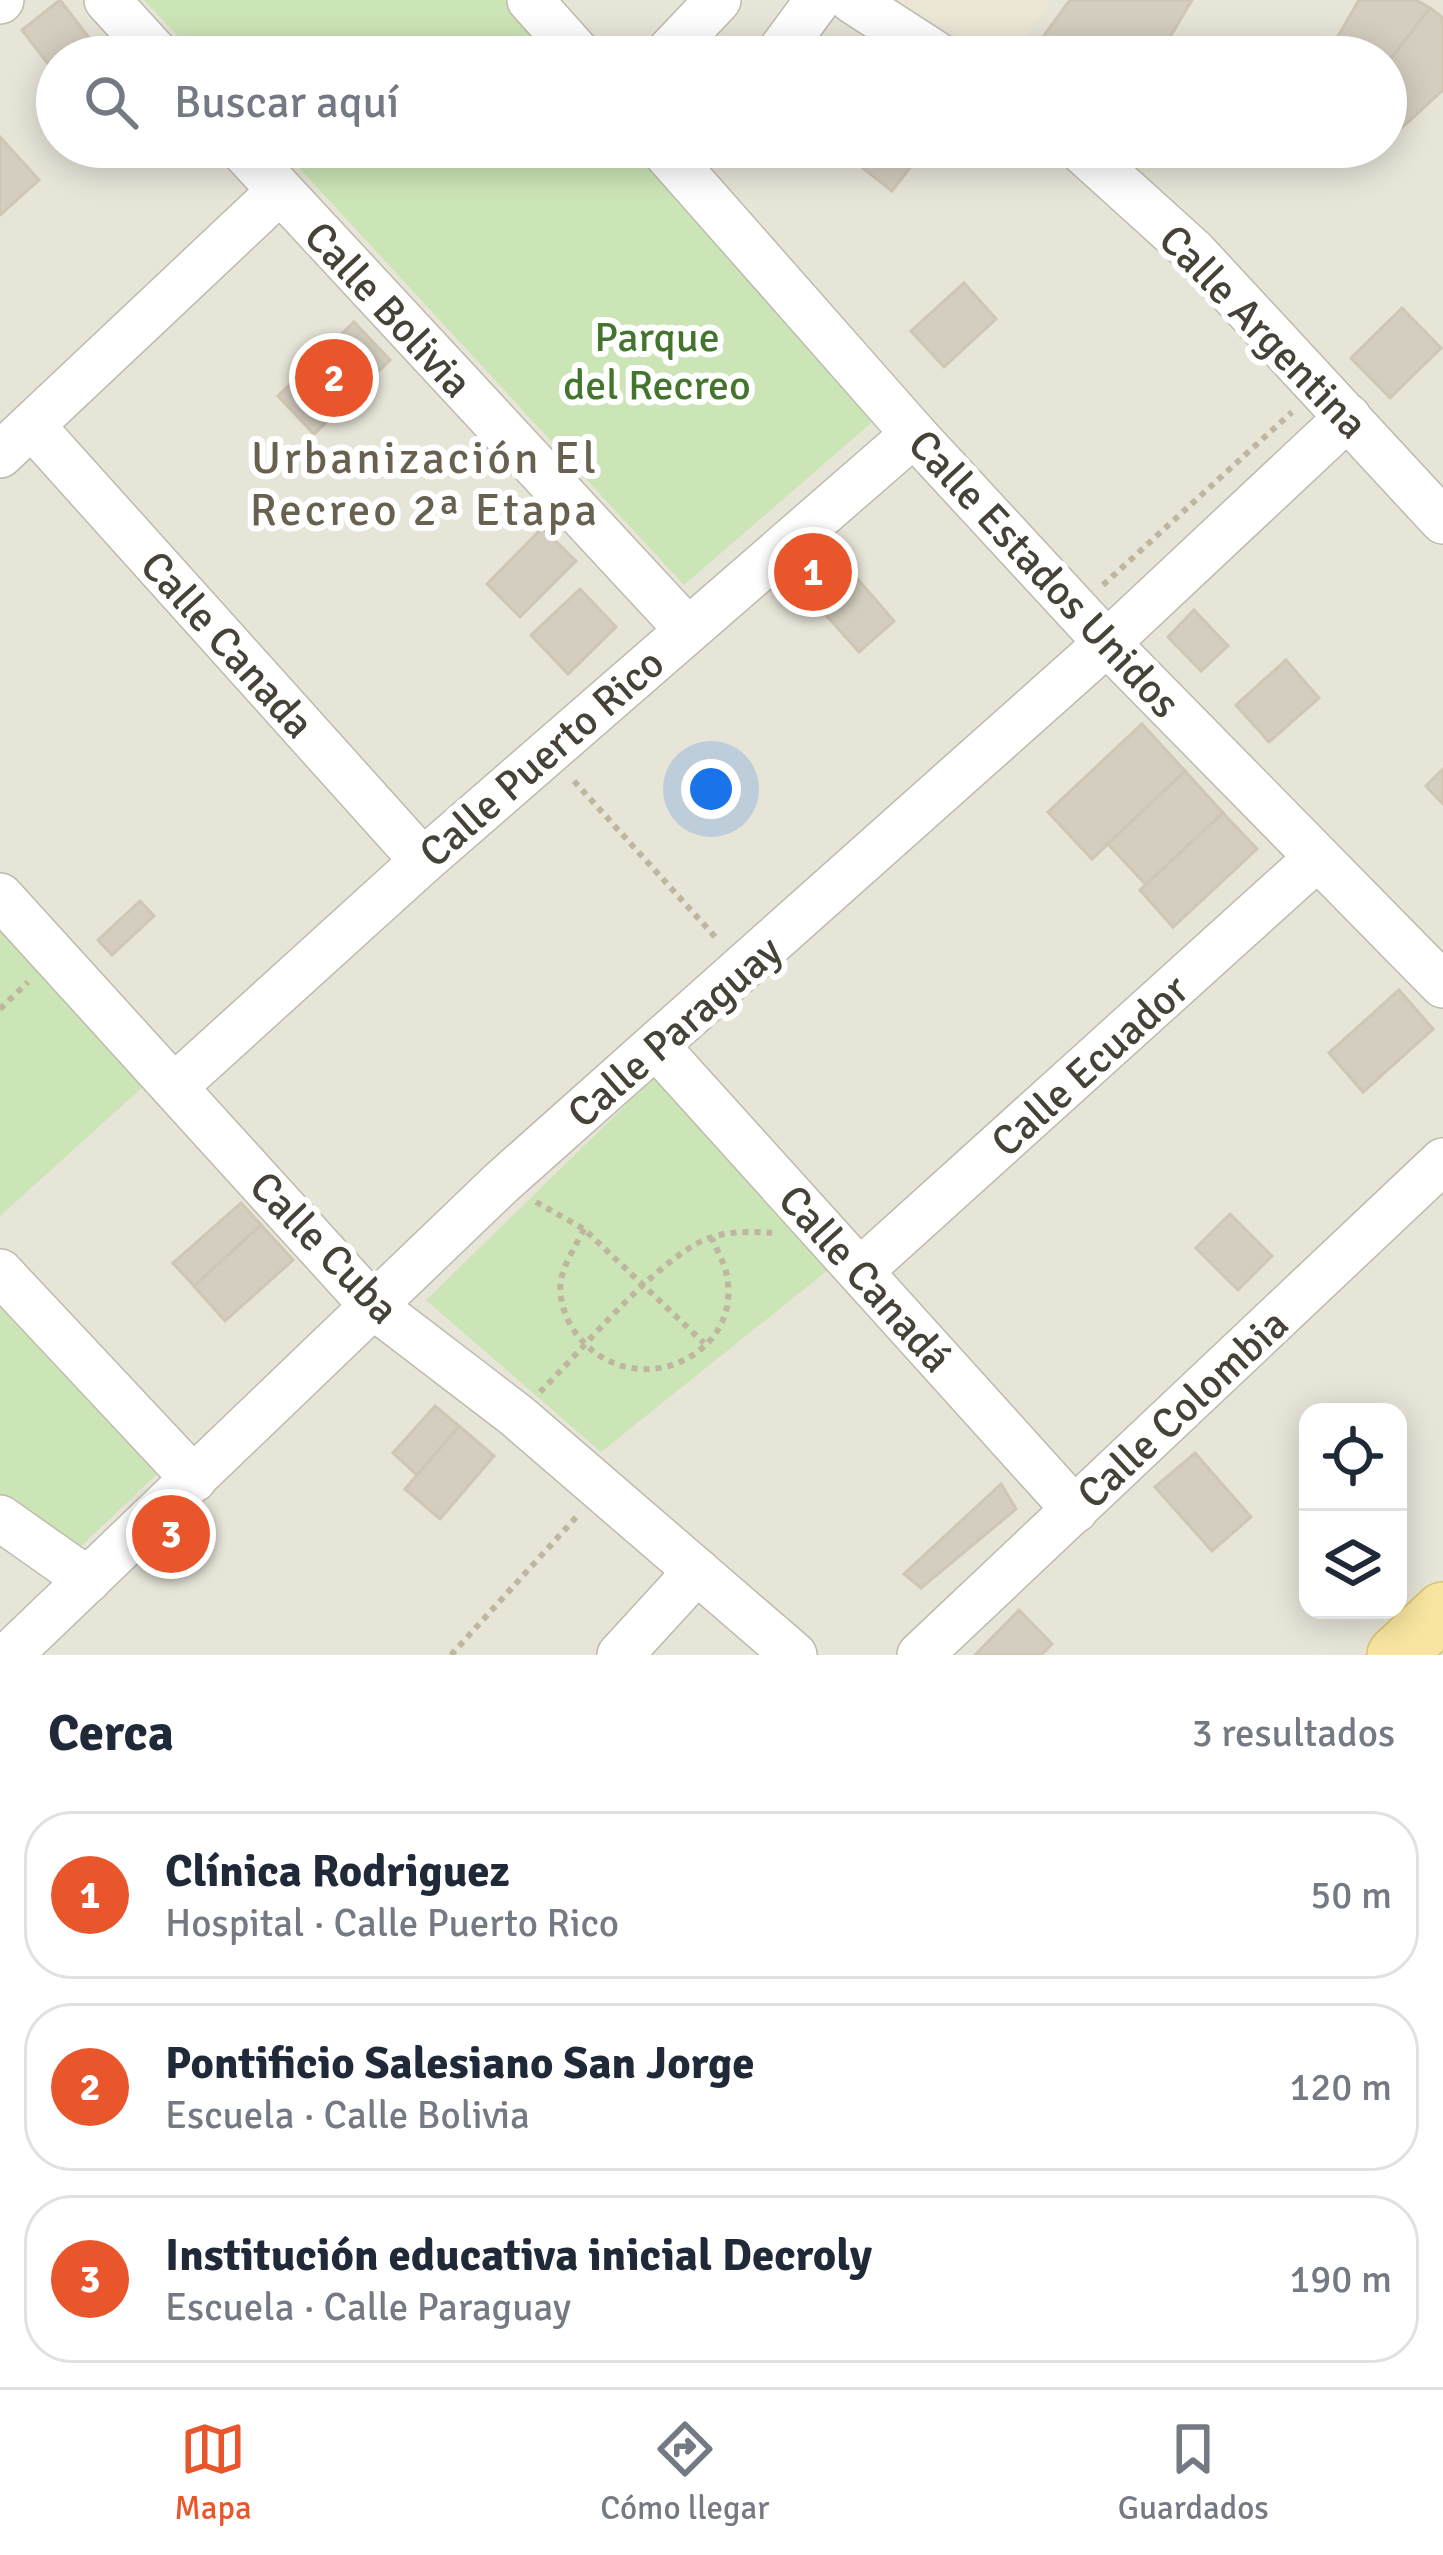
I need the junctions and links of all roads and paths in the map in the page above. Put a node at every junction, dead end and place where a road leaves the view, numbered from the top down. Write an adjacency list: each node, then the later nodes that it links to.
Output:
1 (107, 0): 6 (street)
2 (530, 0): 7 (street)
3 (718, 0): 8 (street)
4 (818, 0): 9 (street)
5 (852, 0): 10 (street)
6 (140, 36)
7 (562, 36)
8 (684, 36)
9 (791, 36)
10 (908, 36)
11 (259, 168): 14 (street, Calle Bolivia)
12 (690, 168): 17 (street, Calle Estados Unidos)
13 (1101, 168): 15 (street, Calle Argentina)
14 (280, 191): 18 (street); 21 (street, Calle Bolivia)
15 (1312, 379): 16 (street, Calle Argentina); 20 (path)
16 (1348, 417): 19 (street, Calle Argentina); 20 (street, Calle Paraguay)
17 (914, 434): 20 (street, Calle Estados Unidos); 21 (street, Calle Puerto Rico)
18 (16, 441): 24 (street, Calle Canada)
19 (1443, 521)
20 (1092, 627): 23 (street, Calle Estados Unidos); 26 (street, Calle Paraguay)
21 (687, 629): 22 (street, Calle Puerto Rico)
22 (547, 752): 24 (street, Calle Puerto Rico); 26 (path)
23 (1318, 858): 27 (street, Calle Estados Unidos); 35 (street, Calle Ecuador)
24 (423, 861): 29 (street, Calle Puerto Rico)
25 (0, 896): 29 (street, Calle Cuba)
26 (745, 969): 28 (street, Calle Paraguay)
27 (1443, 985)
28 (657, 1047): 31 (street, Calle Paraguay); 32 (street, Calle Canadá)
29 (174, 1087): 38 (street, Calle Cuba)
30 (1443, 1161): 44 (street, Calle Colombia)
31 (502, 1183): 33 (path); 38 (street, Calle Paraguay)
32 (806, 1211): 34 (path); 35 (street, Calle Canadá)
33 (584, 1229): 37 (path); 40 (path)
34 (712, 1238): 37 (path); 39 (path)
35 (860, 1271): 44 (street, Calle Canadá)
36 (0, 1272): 42 (street)
37 (645, 1285): 39 (path); 40 (path)
38 (372, 1304): 41 (street, Calle Cuba); 42 (street, Calle Paraguay)
39 (704, 1343): 40 (path)
40 (585, 1347): 41 (path)
41 (517, 1416): 43 (street, Calle Cuba)
42 (194, 1479): 47 (street, Calle Paraguay)
43 (602, 1489): 46 (street, Calle Cuba); 50 (path)
44 (1075, 1510): 53 (street, Calle Colombia)
45 (0, 1518): 47 (street)
46 (697, 1571): 51 (street); 52 (street, Calle Cuba)
47 (88, 1580): 49 (street, Calle Paraguay)
48 (1443, 1611): 54 (main road)
49 (9, 1655)
50 (451, 1655)
51 (620, 1655)
52 (794, 1655)
53 (920, 1655)
54 (1396, 1655)

